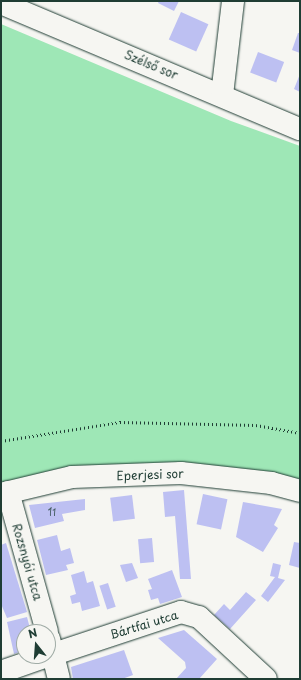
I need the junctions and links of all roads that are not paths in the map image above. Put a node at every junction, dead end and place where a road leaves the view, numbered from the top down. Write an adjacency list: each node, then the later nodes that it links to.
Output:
1 (233, 1): 3 (street)
2 (1, 3): 3 (street, Szélső sor)
3 (222, 95): 4 (street, Szélső sor)
4 (300, 129)
5 (300, 491): 6 (street, Eperjesi sor)
6 (4, 493): 7 (street, Rozsnyói utca)
7 (45, 624)
8 (56, 649): 13 (street, Bártfai utca)
9 (19, 664): 11 (street, Bártfai utca)
10 (54, 664): 12 (street)
11 (1, 672)
12 (59, 679)
13 (266, 679)

